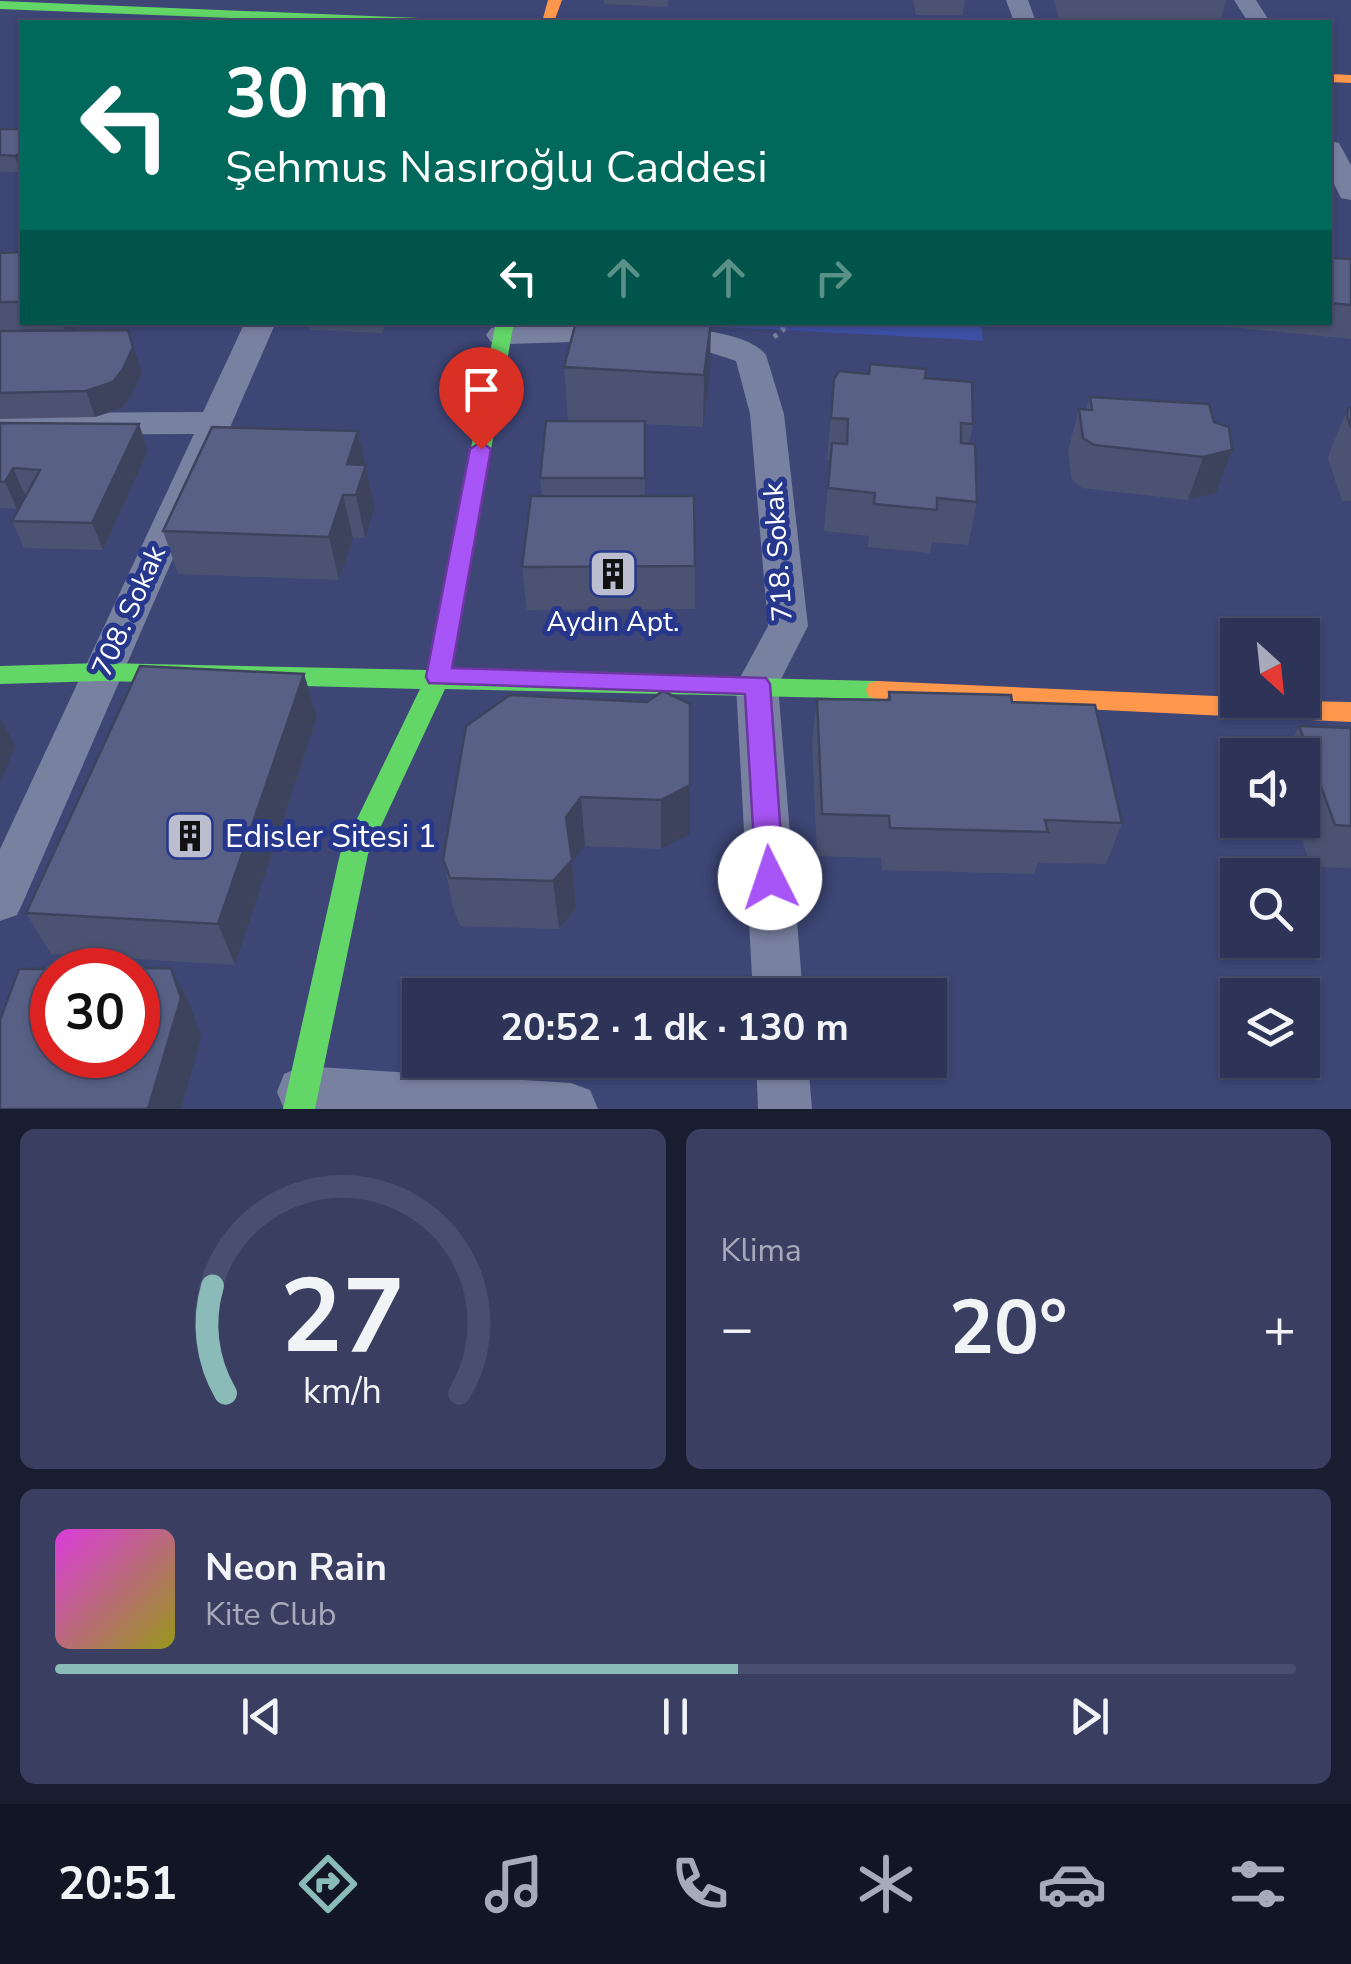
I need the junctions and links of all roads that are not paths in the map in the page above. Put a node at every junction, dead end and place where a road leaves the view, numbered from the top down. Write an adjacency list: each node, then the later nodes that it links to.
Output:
1 (0, 5): 2 (street)
2 (109, 5): 3 (street)
3 (383, 20)
4 (1332, 153): 5 (street)
5 (1351, 192)
6 (260, 325): 8 (street, 708. Sokak)
7 (504, 329): 12 (street); 13 (street, 718. Sokak)
8 (214, 423): 9 (street); 10 (street, 708. Sokak)
9 (0, 424)
10 (102, 672): 11 (street); 12 (street); 15 (street, 708. Sokak)
11 (0, 676)
12 (438, 677): 13 (street); 18 (street)
13 (757, 684): 14 (street); 16 (street)
14 (1351, 712)
15 (0, 900)
16 (777, 978)
17 (783, 1078): 20 (street)
18 (301, 1100): 19 (street)
19 (571, 1109)
20 (785, 1109)

